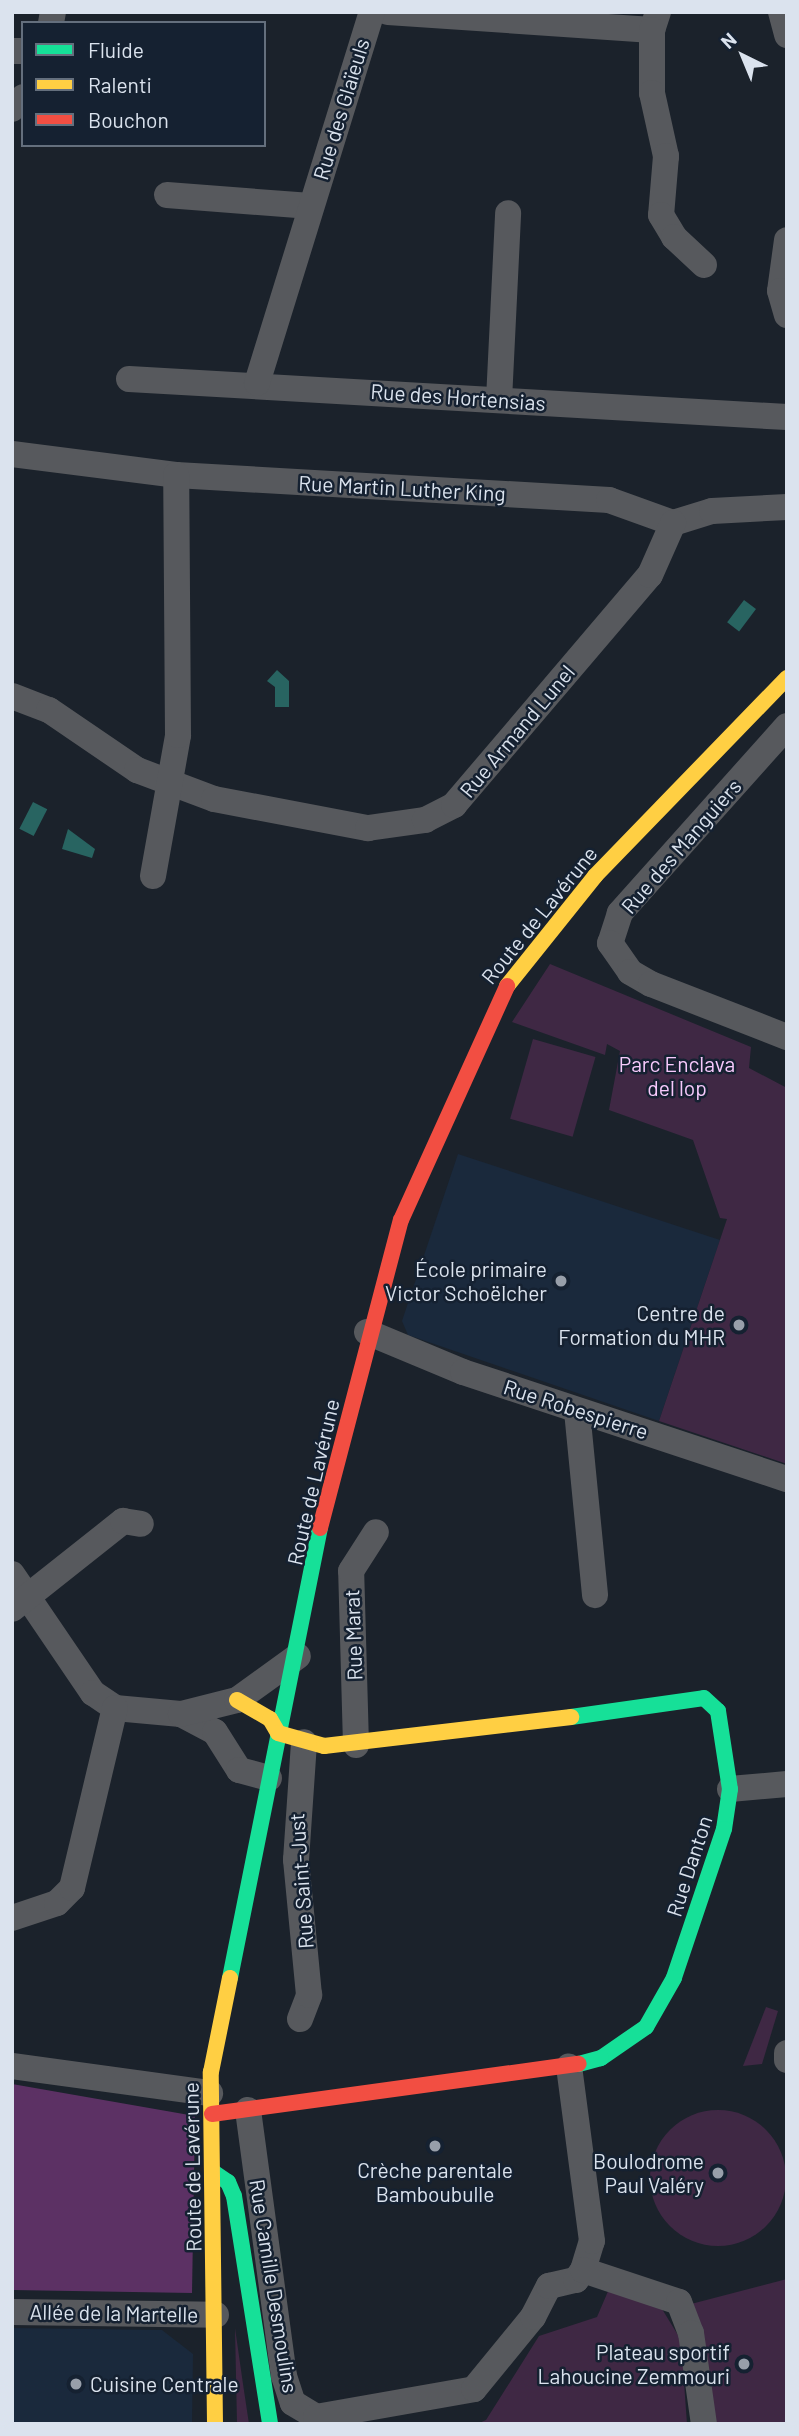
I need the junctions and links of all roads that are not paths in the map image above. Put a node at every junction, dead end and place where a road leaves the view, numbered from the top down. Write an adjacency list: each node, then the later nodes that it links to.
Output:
1 (372, 12): 7 (street, Rue des Glaïeuls)
2 (388, 12): 4 (street)
3 (781, 12): 5 (street)
4 (655, 21): 10 (street)
5 (787, 35)
6 (167, 195): 7 (street, Rue des Glaïeuls)
7 (311, 206): 13 (street, Rue des Glaïeuls)
8 (509, 213): 14 (street)
9 (787, 240): 11 (street)
10 (704, 265)
11 (787, 315)
12 (129, 379): 13 (street, Rue des Hortensias)
13 (257, 383): 14 (street, Rue des Hortensias)
14 (499, 400): 15 (street, Rue des Hortensias)
15 (787, 417)
16 (12, 453): 17 (street, Rue Martin Luther King)
17 (176, 475): 19 (street, Rue Martin Luther King); 23 (street)
18 (787, 507): 19 (street)
19 (673, 523): 23 (street, Rue Armand Lunel)
20 (787, 678): 26 (street, Route de Lavérune)
21 (12, 696): 23 (street, Rue Armand Lunel)
22 (787, 726): 25 (street, Rue des Manguiers)
23 (172, 786): 24 (street)
24 (153, 876)
25 (787, 1037)
26 (368, 1332): 27 (street, Rue Robespierre); 34 (street, Route de Lavérune)
27 (577, 1411): 28 (street, Rue Robespierre); 32 (street)
28 (787, 1479)
29 (141, 1524): 33 (street)
30 (376, 1532): 40 (street, Rue Marat)
31 (12, 1574): 33 (street)
32 (595, 1595)
33 (20, 1603): 36 (street)
34 (298, 1656): 35 (street); 38 (street, Route de Lavérune)
35 (237, 1700): 37 (street); 38 (street)
36 (115, 1708): 37 (street); 44 (street)
37 (181, 1714): 41 (street)
38 (278, 1733): 39 (street, Rue Danton); 41 (street, Route de Lavérune)
39 (304, 1742): 40 (street, Rue Danton); 45 (street, Rue Saint-Just)
40 (356, 1745): 43 (street, Rue Danton)
41 (269, 1778): 50 (street, Route de Lavérune)
42 (787, 1784): 43 (street)
43 (730, 1789): 49 (street, Rue Danton)
44 (12, 1918)
45 (300, 2019)
46 (787, 2053): 47 (street)
47 (787, 2060)
48 (12, 2066): 50 (street)
49 (569, 2067): 51 (street, Rue Danton); 53 (street)
50 (211, 2104): 51 (street, Rue Danton); 52 (street, Route de Lavérune)
51 (248, 2110): 53 (street, Rue Camille Desmoulins)
52 (213, 2172): 55 (street, Route de Lavérune); 57 (street)
53 (583, 2270): 58 (street)
54 (12, 2312): 55 (street, Allée de la Martelle)
55 (216, 2315): 56 (street, Route de Lavérune)
56 (215, 2424)
57 (270, 2424)
58 (704, 2424)

